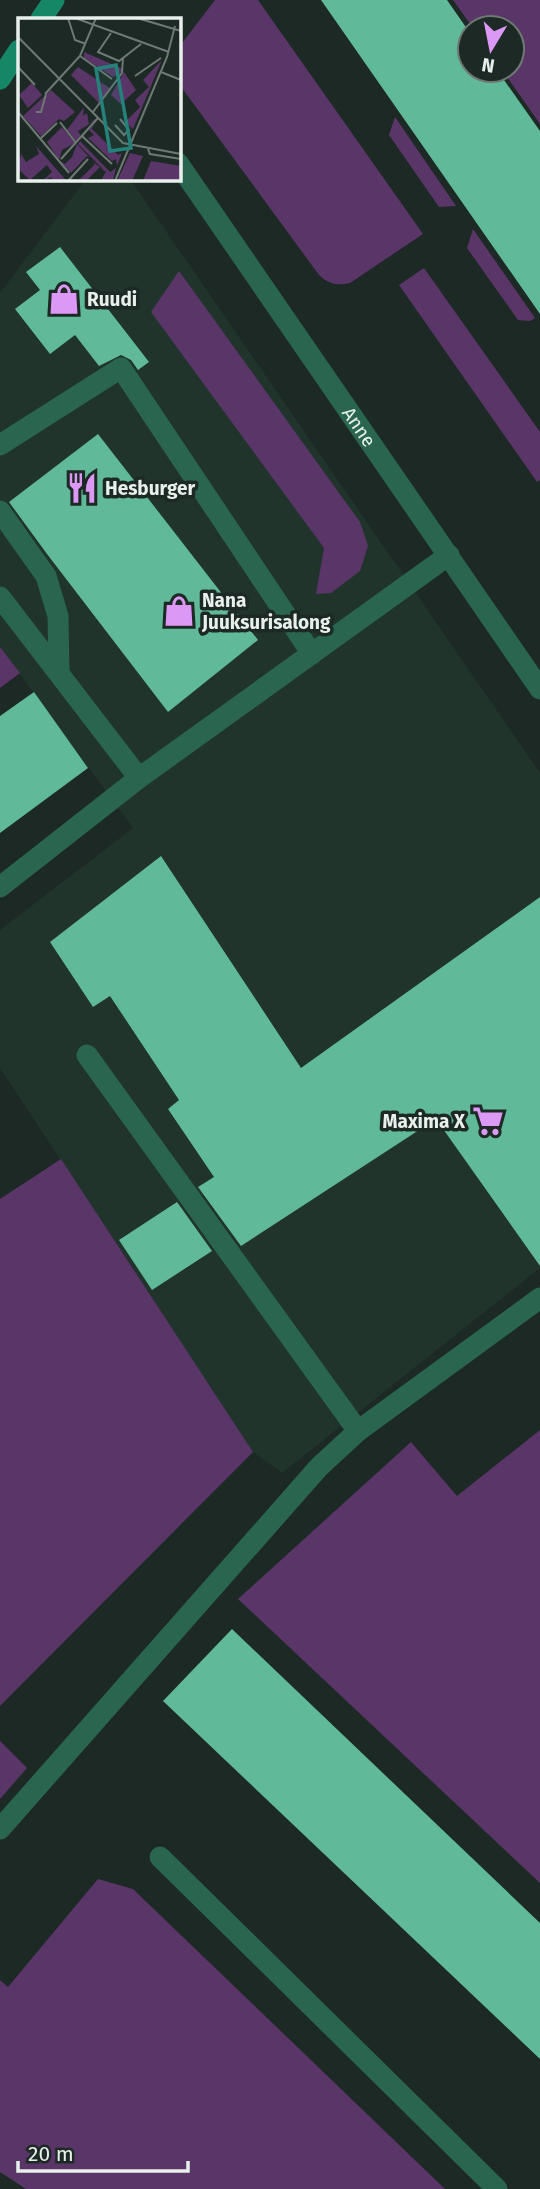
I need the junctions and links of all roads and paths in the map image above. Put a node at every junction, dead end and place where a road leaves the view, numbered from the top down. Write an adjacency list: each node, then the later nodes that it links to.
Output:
1 (54, 0): 2 (main road)
2 (42, 18)
3 (14, 53): 4 (main road)
4 (0, 79)
5 (180, 166): 8 (street, Anne)
6 (0, 445): 10 (street)
7 (0, 510): 11 (street)
8 (449, 555): 10 (street); 12 (street, Anne)
9 (0, 597): 11 (street)
10 (312, 654): 13 (street)
11 (58, 673): 13 (street)
12 (540, 690)
13 (139, 778): 14 (street)
14 (0, 887)
15 (87, 1055): 17 (street)
16 (540, 1298): 17 (street)
17 (358, 1432): 18 (street)
18 (0, 1829)
19 (160, 1857): 20 (street)
20 (497, 2189)

